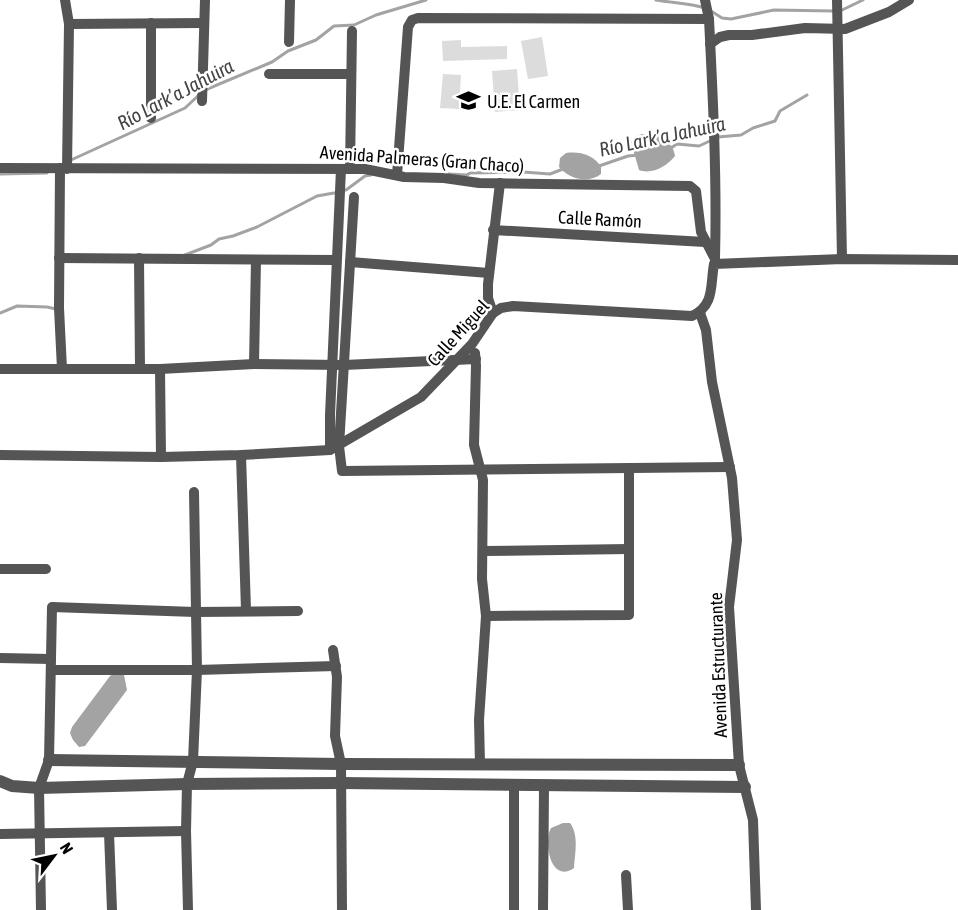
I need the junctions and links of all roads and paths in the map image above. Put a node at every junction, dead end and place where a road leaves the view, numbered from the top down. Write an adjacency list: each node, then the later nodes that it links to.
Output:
1 (65, 0): 10 (street)
2 (205, 0): 9 (street)
3 (290, 0): 13 (street)
4 (705, 0): 7 (street)
5 (837, 0): 11 (street)
6 (909, 0): 11 (street)
7 (709, 19): 14 (street); 22 (street)
8 (151, 23): 9 (street); 10 (street); 18 (street)
9 (204, 23): 17 (street)
10 (69, 24): 20 (street)
11 (837, 28): 14 (street); 29 (street)
12 (352, 31): 16 (street)
13 (289, 42)
14 (710, 44): 34 (street)
15 (269, 74): 16 (street)
16 (351, 74): 21 (street)
17 (202, 101)
18 (151, 118)
19 (0, 168): 20 (street, Avenida Palmeras (Gran Chaco))
20 (64, 168): 21 (street, Avenida Palmeras (Gran Chaco)); 27 (street)
21 (345, 169): 22 (street, Avenida Palmeras (Gran Chaco)); 31 (street)
22 (397, 175): 23 (street, Avenida Palmeras (Gran Chaco))
23 (500, 183): 25 (street); 26 (street, Avenida Palmeras (Gran Chaco))
24 (354, 197): 33 (street)
25 (493, 230): 26 (street, Calle Ramón); 35 (street)
26 (705, 242): 34 (street, Avenida Palmeras (Gran Chaco))
27 (59, 258): 28 (street); 44 (street)
28 (139, 258): 30 (street); 45 (street)
29 (842, 259): 32 (street); 34 (street)
30 (256, 260): 31 (street); 41 (street)
31 (336, 260): 42 (street)
32 (958, 260)
33 (351, 262): 35 (street); 42 (street)
34 (715, 262): 37 (street)
35 (489, 273): 36 (street)
36 (494, 313): 37 (street, Calle Miguel); 38 (street, Calle Miguel)
37 (700, 313): 51 (street, Avenida Estructurante)
38 (472, 344): 39 (street); 40 (street, Calle Miguel)
39 (476, 359): 40 (street); 53 (street)
40 (456, 360): 42 (street); 47 (street, Calle Miguel)
41 (254, 364): 42 (street); 46 (street)
42 (339, 365): 47 (street)
43 (0, 369): 44 (street)
44 (62, 369): 45 (street)
45 (140, 369): 46 (street)
46 (160, 369): 50 (street)
47 (335, 448): 49 (street, Calle Miguel); 53 (street)
48 (0, 455): 50 (street, Calle Miguel)
49 (240, 455): 50 (street, Calle Miguel); 59 (street)
50 (161, 457)
51 (730, 467): 52 (street); 72 (street, Avenida Estructurante)
52 (628, 468): 53 (street); 55 (street)
53 (481, 470): 56 (street)
54 (194, 492): 61 (street)
55 (629, 549): 56 (street); 62 (street)
56 (483, 551): 62 (street)
57 (0, 569): 58 (street)
58 (46, 569)
59 (246, 610): 60 (street); 61 (street)
60 (298, 611)
61 (195, 612): 65 (street); 67 (street)
62 (486, 616): 71 (street)
63 (333, 650): 66 (street)
64 (0, 658): 65 (street)
65 (51, 665): 67 (street); 68 (street)
66 (336, 666): 67 (street); 70 (street)
67 (197, 670): 69 (street)
68 (49, 760): 69 (street); 79 (street)
69 (193, 761): 70 (street); 75 (street)
70 (341, 764): 71 (street); 74 (street)
71 (480, 764): 72 (street)
72 (740, 765): 78 (street, Avenida Estructurante)
73 (0, 782): 79 (street)
74 (340, 783): 75 (street); 76 (street); 88 (street)
75 (187, 784): 79 (street); 80 (street)
76 (514, 786): 77 (street); 89 (street)
77 (544, 786): 78 (street); 90 (street)
78 (745, 787): 92 (street, Avenida Estructurante)
79 (39, 788): 83 (street)
80 (186, 831): 81 (street); 87 (street)
81 (109, 833): 83 (street); 86 (street)
82 (0, 834): 83 (street)
83 (39, 834): 85 (street)
84 (626, 875): 91 (street)
85 (41, 910)
86 (112, 910)
87 (188, 910)
88 (342, 910)
89 (514, 910)
90 (543, 910)
91 (628, 910)
92 (756, 910)

